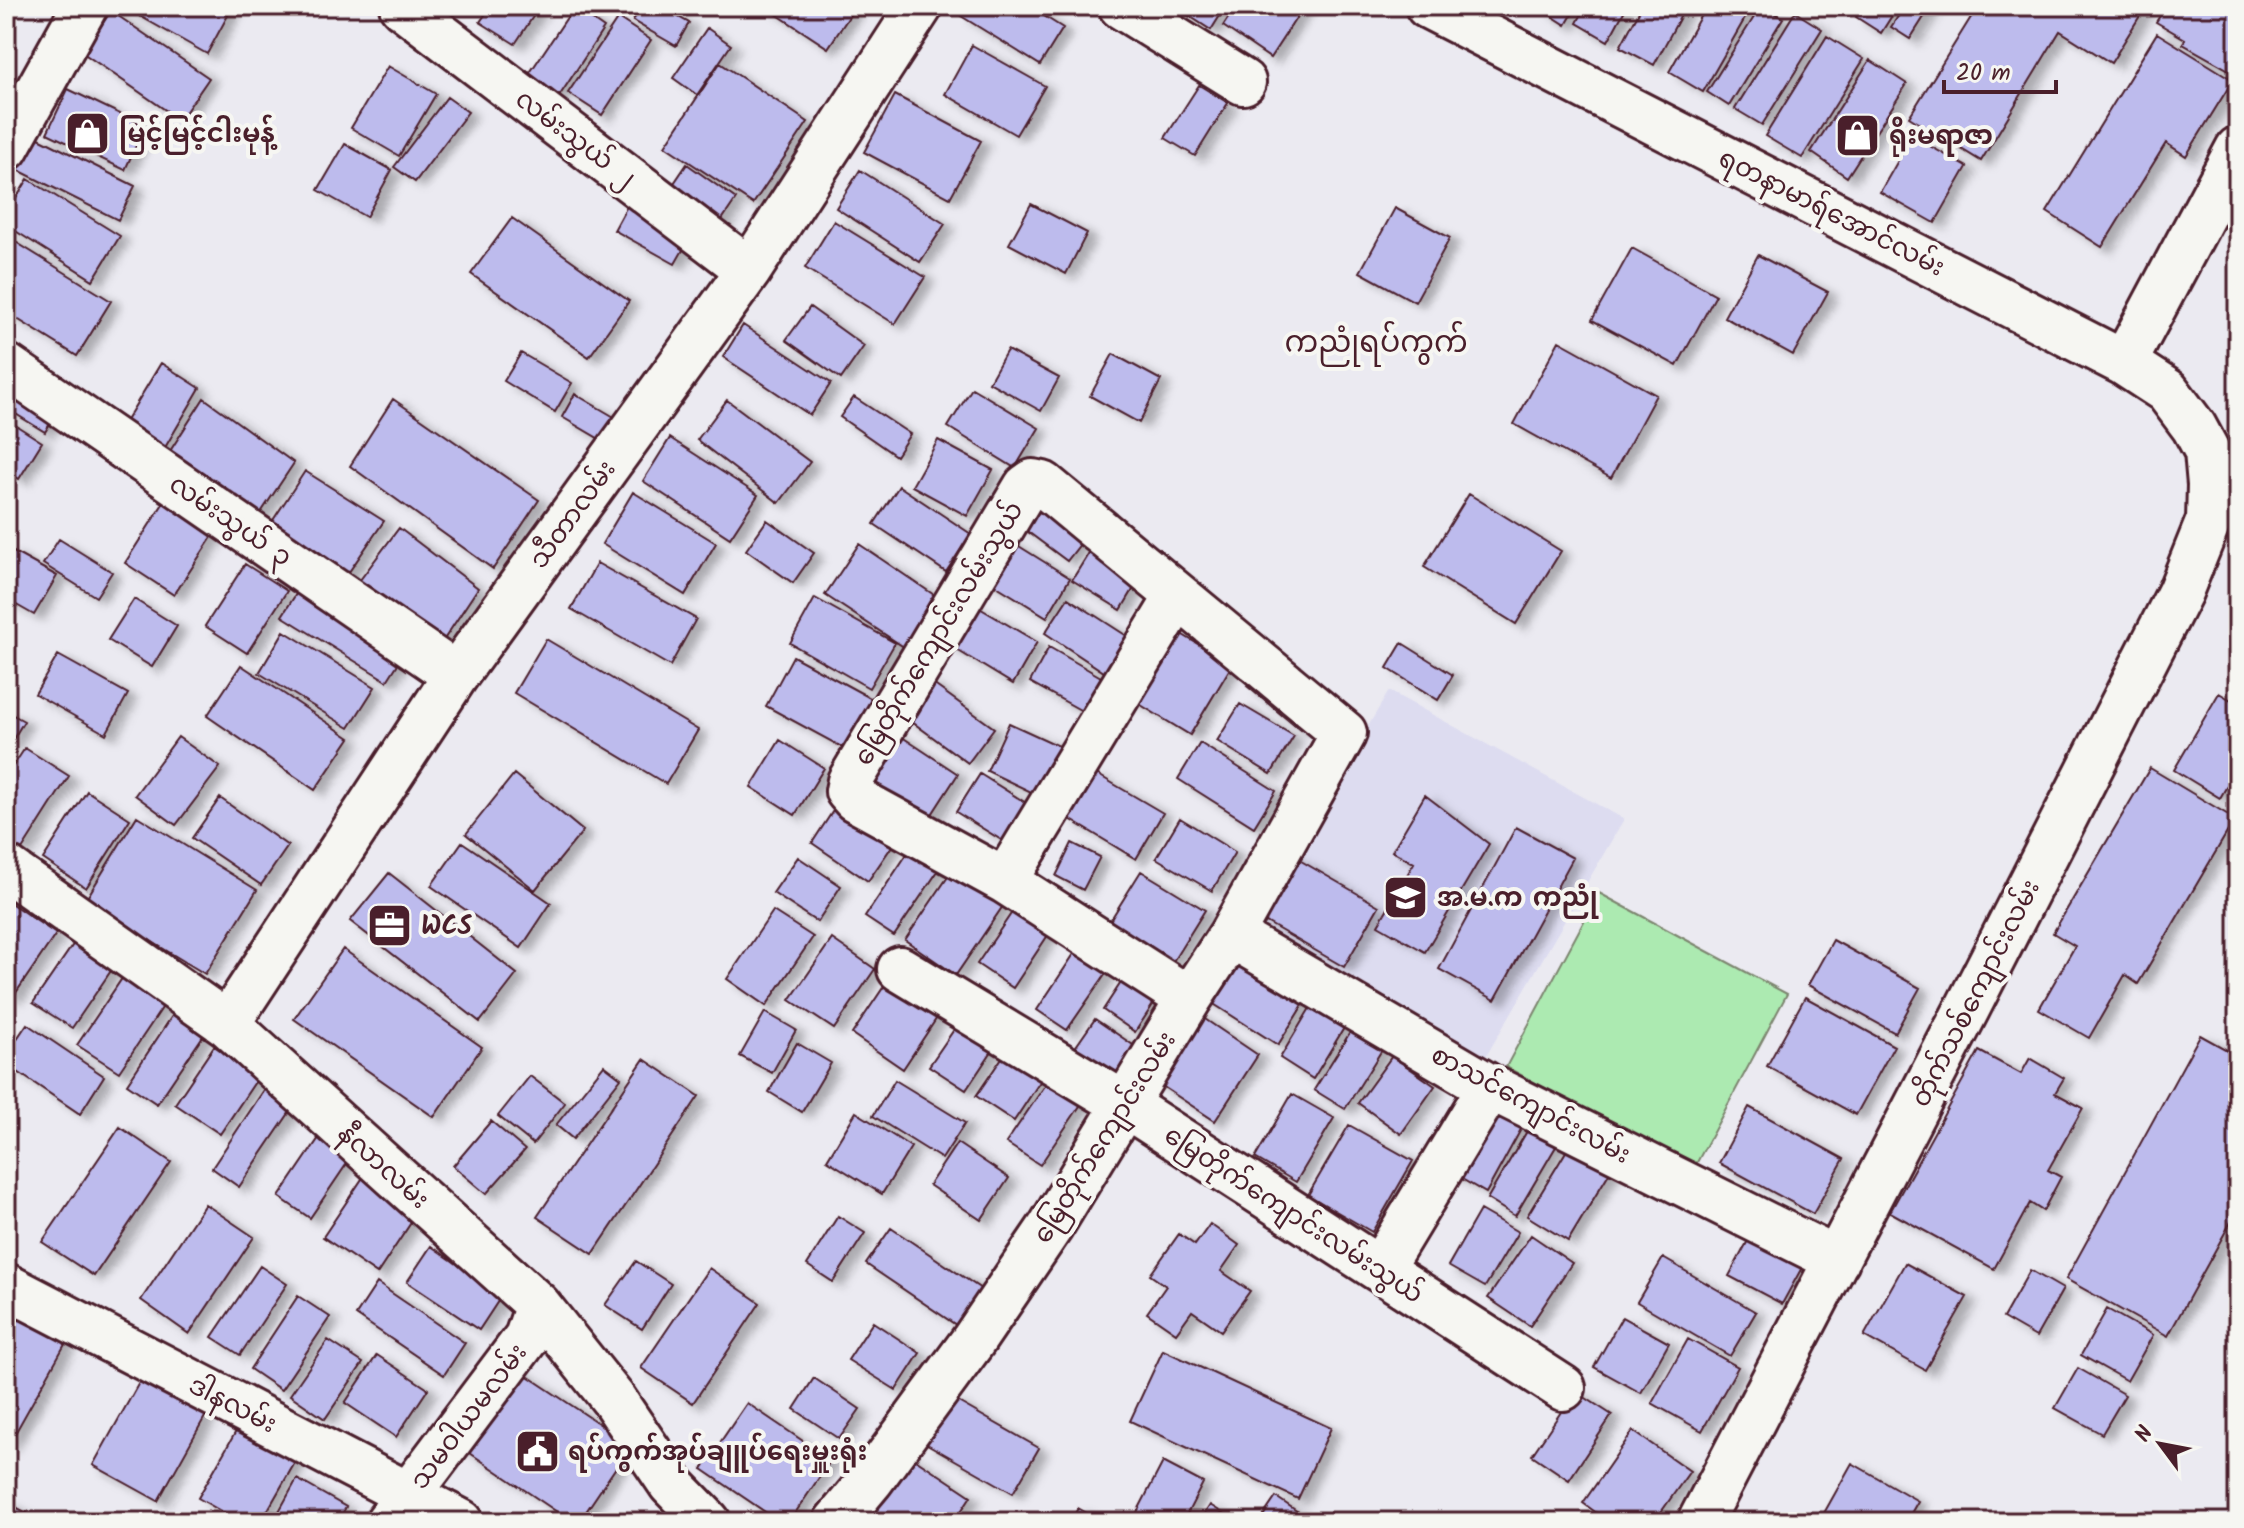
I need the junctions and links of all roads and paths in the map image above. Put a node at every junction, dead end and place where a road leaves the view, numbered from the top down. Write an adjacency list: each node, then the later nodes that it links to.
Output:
1 (85, 6): 7 (street)
2 (402, 6): 9 (street, လမ်းသွယ် ၂)
3 (920, 6): 9 (street, သီတာလမ်း)
4 (1121, 6): 6 (street)
5 (1428, 6): 10 (street, ရတနာမာရ်အောင်လမ်း)
6 (1243, 82)
7 (6, 148)
8 (2238, 149): 10 (street)
9 (749, 270): 14 (street, သီတာလမ်း)
10 (2124, 363): 12 (street, ရတနာမာရ်အောင်လမ်း)
11 (6, 366): 14 (street, လမ်းသွယ် ၃)
12 (2207, 451): 24 (street, တိုက်သစ်ကျောင်းလမ်း)
13 (1178, 596): 15 (street, မြေတိုက်ကျောင်းလမ်းသွယ်); 17 (street); 17 (street, မြေတိုက်ကျောင်းလမ်းသွယ်)
14 (456, 675): 21 (street, သီတာလမ်း)
15 (1344, 733): 18 (street, မြေတိုက်ကျောင်းလမ်း)
16 (6, 868): 21 (street, နီလာလမ်း)
17 (1005, 881): 20 (street, မြေတိုက်ကျောင်းလမ်းသွယ်)
18 (1231, 935): 20 (street, မြေတိုက်ကျောင်းလမ်း); 22 (street, စာသင်ကျောင်းလမ်း)
19 (900, 969): 23 (street, မြေတိုက်ကျောင်းလမ်းသွယ်)
20 (1189, 999): 23 (street, မြေတိုက်ကျောင်းလမ်း)
21 (227, 1024): 27 (street, နီလာလမ်း)
22 (1490, 1087): 24 (street, စာသင်ကျောင်းလမ်း); 25 (street)
23 (1124, 1104): 25 (street, မြေတိုက်ကျောင်းလမ်းသွယ်); 32 (street, မြေတိုက်ကျောင်းလမ်း)
24 (1837, 1260): 33 (street, တိုက်သစ်ကျောင်းလမ်း)
25 (1380, 1269): 28 (street, မြေတိုက်ကျောင်းလမ်းသွယ်)
26 (6, 1286): 29 (street, ဒါနလမ်း)
27 (538, 1305): 29 (street, သမဝါယမလမ်း); 31 (street, နီလာလမ်း)
28 (1563, 1388)
29 (398, 1508): 30 (street, ဒါနလမ်း)
30 (461, 1522)
31 (708, 1522)
32 (836, 1522)
33 (1700, 1522)

